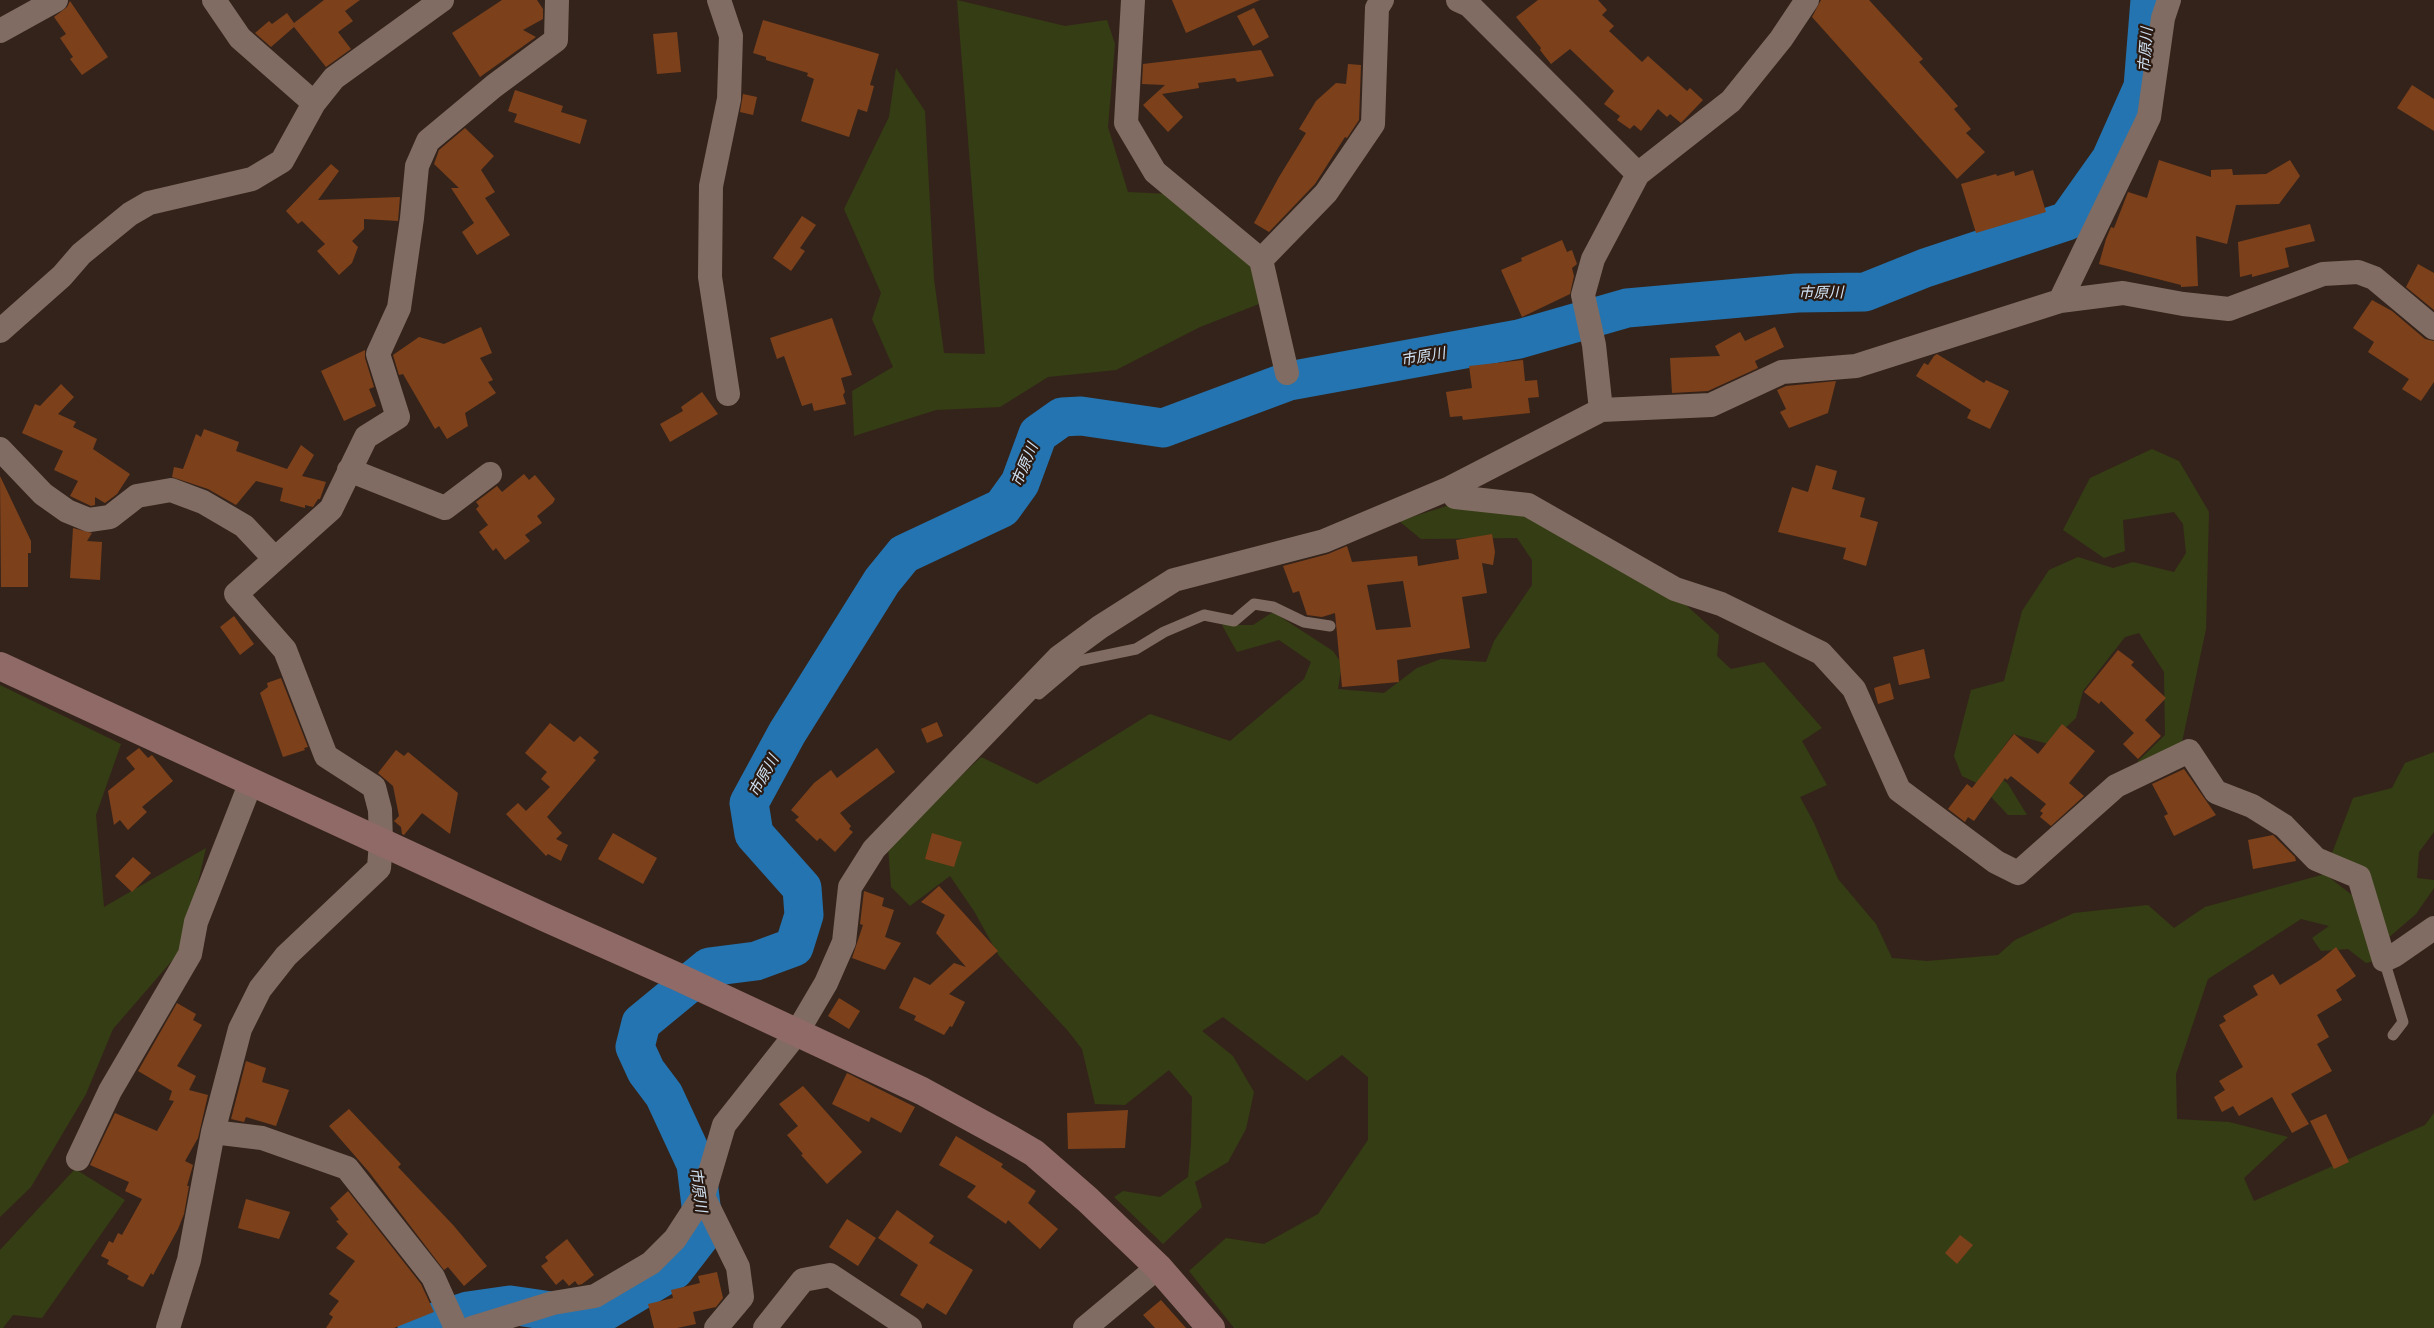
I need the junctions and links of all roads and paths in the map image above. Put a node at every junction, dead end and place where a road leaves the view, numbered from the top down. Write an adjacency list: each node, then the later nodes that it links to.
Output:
1 (56, 0): 11 (street)
2 (214, 0): 12 (street)
3 (442, 0): 12 (street)
4 (557, 0): 22 (street)
5 (719, 0): 19 (street)
6 (1133, 0): 14 (street)
7 (1382, 0): 14 (street)
8 (1458, 0): 13 (street)
9 (1807, 0): 13 (street)
10 (2169, 0): 15 (street)
11 (0, 31)
12 (314, 103): 17 (street)
13 (1638, 174): 20 (street)
14 (1262, 260): 18 (street)
15 (2060, 300): 16 (street); 20 (street)
16 (2434, 328)
17 (0, 332)
18 (1287, 373)
19 (728, 394)
20 (1601, 410): 24 (street)
21 (0, 449): 25 (street)
22 (349, 470): 23 (street); 25 (street)
23 (490, 474)
24 (1450, 488): 28 (street); 32 (street)
25 (275, 559): 30 (street)
26 (1330, 626): 28 (lane)
27 (0, 666): 29 (street)
28 (1027, 690): 33 (street)
29 (251, 782): 30 (street); 36 (street)
30 (381, 842): 33 (street); 35 (street)
31 (2434, 928): 32 (street)
32 (2384, 960): 34 (lane)
33 (796, 1034): 37 (street); 38 (street)
34 (2393, 1035)
35 (213, 1132): 39 (street); 40 (street)
36 (78, 1159)
37 (703, 1196): 41 (street); 42 (street)
38 (1158, 1267): 45 (street); 46 (street)
39 (168, 1328)
40 (456, 1328)
41 (472, 1328)
42 (716, 1328)
43 (765, 1328): 44 (street)
44 (910, 1328)
45 (1086, 1328)
46 (1211, 1328)

